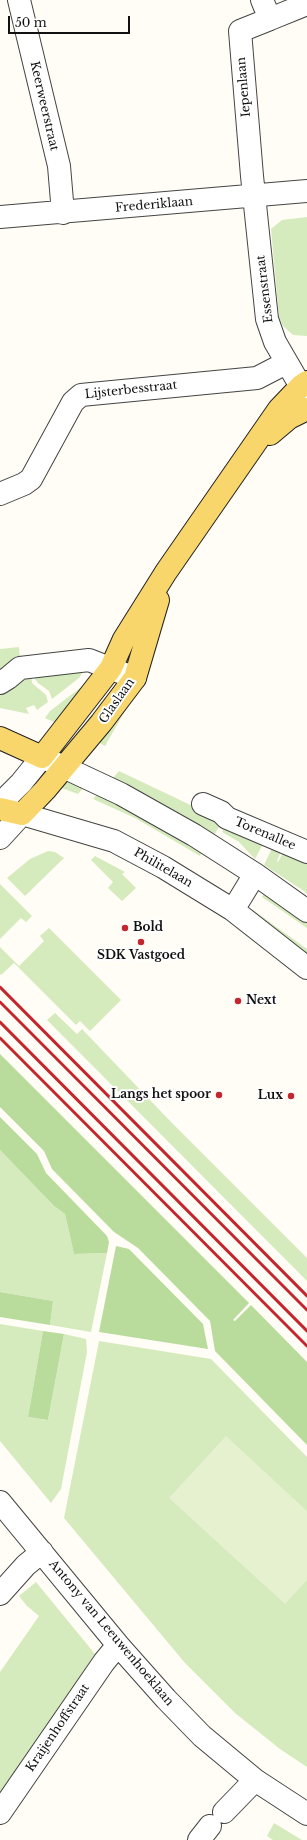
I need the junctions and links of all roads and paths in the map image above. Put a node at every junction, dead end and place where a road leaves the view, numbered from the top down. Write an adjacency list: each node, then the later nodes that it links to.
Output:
1 (19, 0): 6 (street, Keerweerstraat)
2 (307, 4): 3 (street)
3 (266, 10): 5 (street, Iepenlaan)
4 (307, 191): 5 (street, Frederiklaan)
5 (254, 196): 6 (street, Frederiklaan); 8 (street, Essenstraat)
6 (63, 213): 7 (street, Frederiklaan)
7 (0, 217)
8 (286, 363): 9 (street, Essenstraat); 12 (street, Lijsterbesstraat)
9 (305, 388): 11 (main road)
10 (307, 409): 11 (main road)
11 (252, 450): 13 (main road, Glaslaan)
12 (0, 494)
13 (166, 572): 14 (main road, Glaslaan); 15 (main road, Glaslaan)
14 (111, 668): 15 (street); 16 (street); 18 (main road, Glaslaan)
15 (135, 678): 19 (main road, Glaslaan)
16 (0, 683)
17 (0, 738): 18 (main road)
18 (42, 757): 19 (street); 20 (street); 22 (street, Glaslaan)
19 (64, 768): 20 (main road, Glaslaan); 25 (street)
20 (45, 790): 22 (main road, Glaslaan)
21 (203, 804): 24 (street, Torenallee)
22 (8, 808): 23 (street, Glaslaan); 26 (street, Philitelaan)
23 (0, 838)
24 (307, 852)
25 (256, 874): 26 (street); 27 (street)
26 (233, 910): 28 (street, Philitelaan)
27 (307, 911)
28 (307, 968)
29 (0, 1502): 30 (street, Antony van Leeuwenhoeklaan)
30 (42, 1552): 31 (street); 32 (street, Antony van Leeuwenhoeklaan)
31 (0, 1594)
32 (118, 1645): 33 (street, Antony van Leeuwenhoeklaan); 34 (street, Kraijenhoffstraat)
33 (255, 1780): 35 (street, Antony van Leeuwenhoeklaan); 36 (street)
34 (0, 1813)
35 (307, 1814)
36 (211, 1826)

